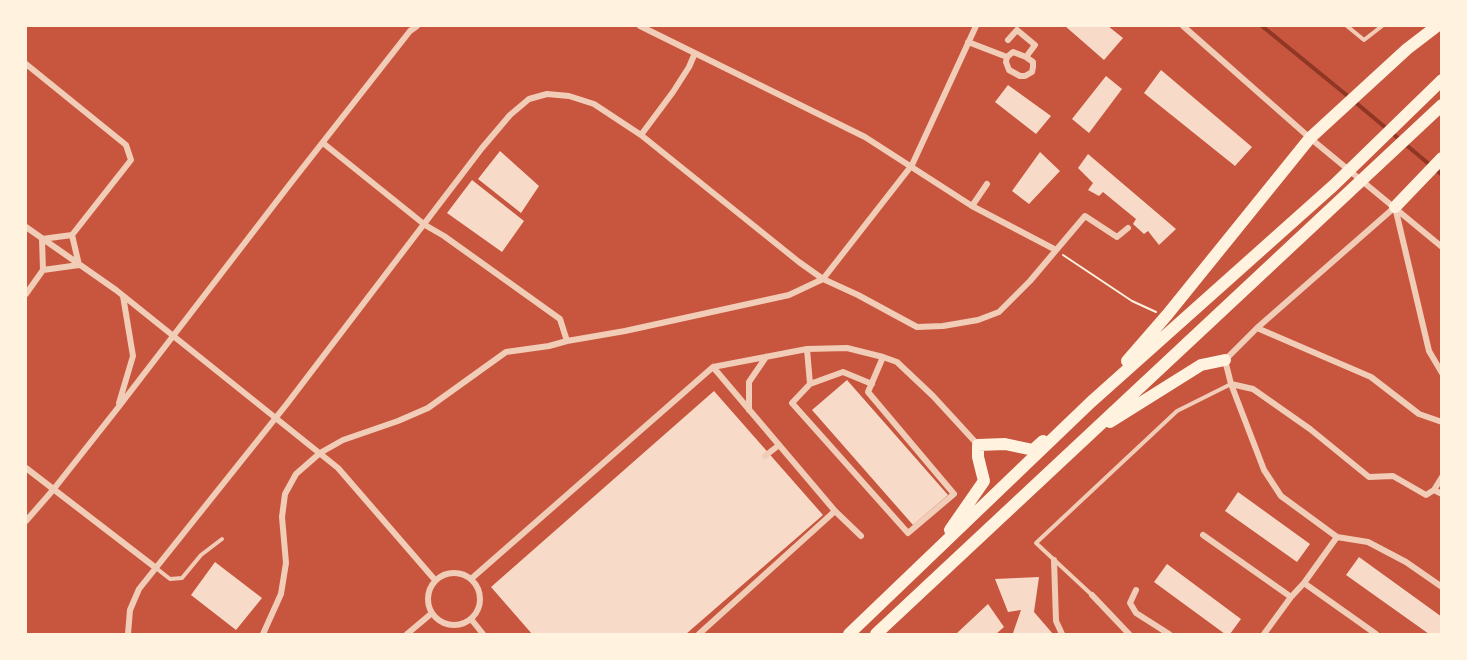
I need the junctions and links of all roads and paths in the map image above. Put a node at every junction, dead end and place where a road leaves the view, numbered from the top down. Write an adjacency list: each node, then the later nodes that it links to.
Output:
1 (417, 26): 18 (street)
2 (640, 26): 10 (street)
3 (976, 26): 9 (street)
4 (1183, 26): 17 (street)
5 (1347, 26): 6 (lane)
6 (1382, 26)
7 (1437, 26): 17 (main road)
8 (1008, 40): 12 (street)
9 (968, 42): 11 (street); 20 (street)
10 (695, 53): 16 (street); 20 (street)
11 (1007, 57): 12 (street); 12 (street)
12 (1026, 57)
13 (26, 64): 27 (street)
14 (1442, 80): 49 (main road)
15 (1438, 108): 54 (main road)
16 (641, 135): 24 (street); 33 (street)
17 (1310, 138): 23 (street); 49 (main road)
18 (323, 143): 24 (street); 38 (street)
19 (1440, 160): 23 (main road)
20 (912, 165): 22 (street); 33 (street)
21 (987, 184): 22 (street)
22 (972, 206): 30 (street)
23 (1395, 207): 29 (street); 37 (street); 45 (street)
24 (425, 225): 39 (street); 52 (street)
25 (26, 227): 28 (street)
26 (1128, 228): 30 (street)
27 (72, 235): 28 (street); 31 (street)
28 (42, 239): 31 (street); 32 (street)
29 (1442, 247)
30 (1056, 250): 33 (street); 36 (path)
31 (79, 265): 32 (street); 35 (street)
32 (43, 270): 34 (street)
33 (823, 279): 39 (street)
34 (26, 294)
35 (123, 296): 38 (street); 50 (street)
36 (1156, 312)
37 (1257, 328): 43 (street); 53 (street)
38 (174, 337): 50 (street); 52 (street)
39 (567, 341): 57 (street)
40 (807, 349): 41 (street); 42 (street); 46 (street)
41 (766, 357): 44 (street); 51 (street)
42 (883, 357): 47 (street); 56 (street)
43 (1225, 360): 48 (street); 54 (main road)
44 (713, 367): 51 (street); 73 (street)
45 (1442, 373)
46 (810, 384): 47 (street); 47 (street)
47 (872, 384)
48 (1231, 384): 62 (street); 68 (street); 71 (lane)
49 (1091, 402): 56 (main road); 70 (main road)
50 (117, 409): 61 (street)
51 (749, 411): 55 (street)
52 (276, 418): 57 (street); 72 (street)
53 (1442, 422)
54 (1086, 437): 88 (main road)
55 (779, 445): 58 (street); 64 (street)
56 (978, 445): 70 (main road)
57 (320, 453): 74 (street); 83 (street)
58 (765, 456)
59 (26, 468): 61 (street)
60 (1442, 477): 62 (street)
61 (53, 490): 65 (street); 72 (street)
62 (1434, 490): 63 (street)
63 (1442, 494)
64 (835, 511): 67 (street); 86 (street)
65 (26, 521)
66 (1203, 535): 79 (street)
67 (861, 536)
68 (1337, 537): 75 (street); 76 (street)
69 (222, 538): 72 (lane)
70 (931, 556): 87 (main road)
71 (1054, 560): 78 (lane); 89 (street)
72 (156, 568): 82 (street)
73 (471, 579): 74 (street); 81 (street)
74 (435, 580): 80 (street)
75 (1304, 583): 79 (street); 93 (street)
76 (1442, 587)
77 (1136, 590): 91 (street)
78 (1092, 595): 90 (street)
79 (1291, 597): 92 (street)
80 (432, 613): 81 (street); 84 (street)
81 (471, 619): 85 (street)
82 (128, 634)
83 (263, 634)
84 (407, 634)
85 (483, 634)
86 (699, 634)
87 (849, 634)
88 (876, 634)
89 (1062, 634)
90 (1129, 634)
91 (1168, 634)
92 (1264, 634)
93 (1376, 634)

